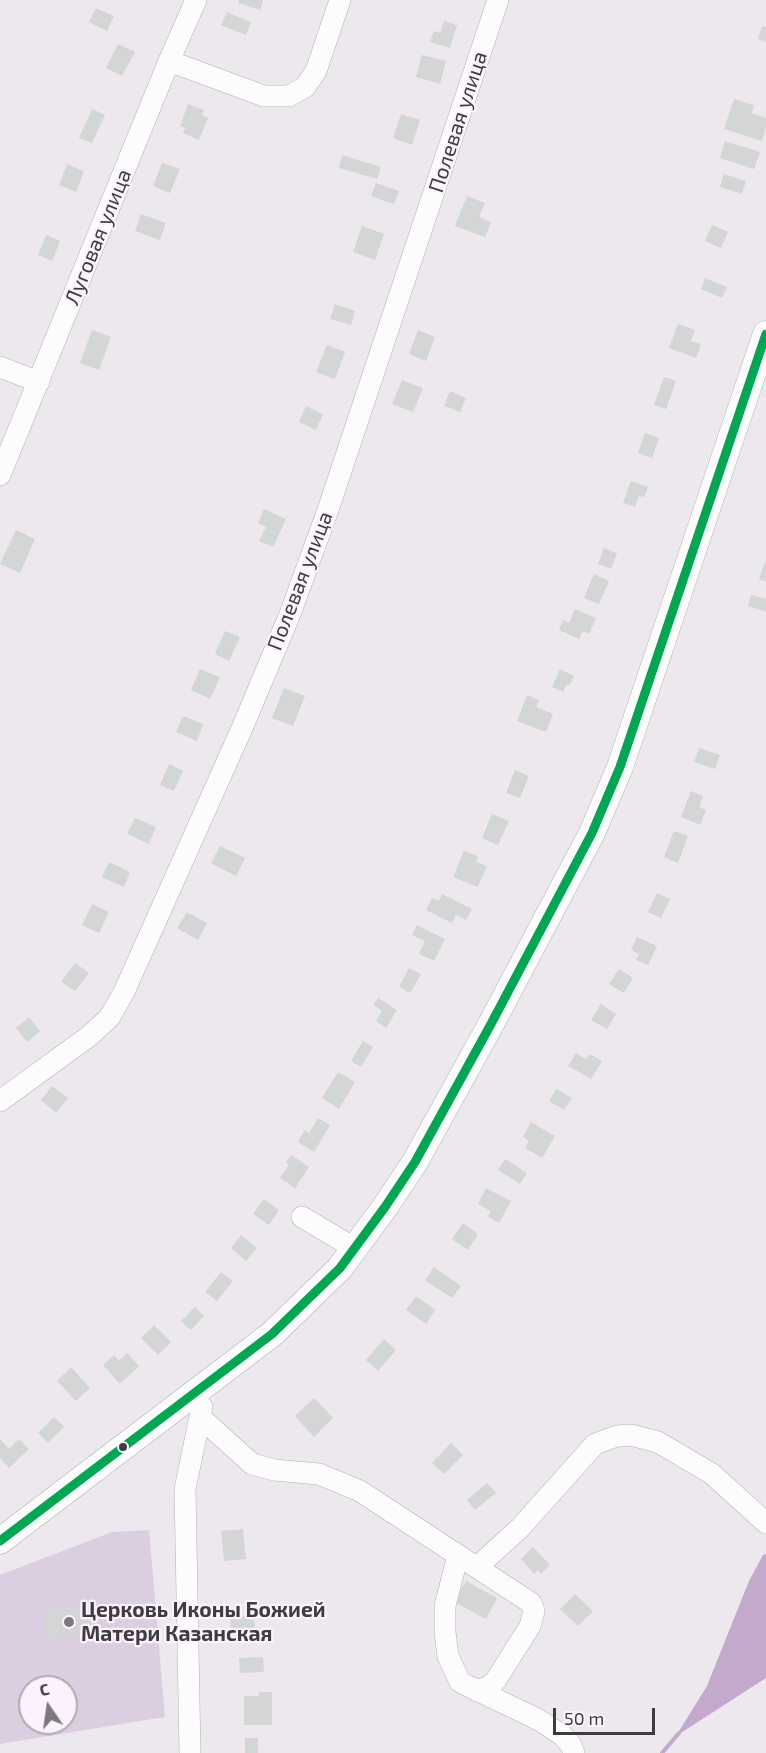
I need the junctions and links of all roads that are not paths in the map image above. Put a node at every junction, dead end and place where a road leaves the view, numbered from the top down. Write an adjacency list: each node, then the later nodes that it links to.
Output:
1 (196, 0): 4 (street, Луговая улица)
2 (340, 0): 4 (street)
3 (498, 0): 9 (street, Полевая улица)
4 (170, 61): 7 (street, Луговая улица)
5 (766, 334): 11 (main road)
6 (0, 367): 7 (street)
7 (39, 382): 8 (street, Луговая улица)
8 (0, 475)
9 (0, 1101)
10 (302, 1217): 11 (street)
11 (354, 1248): 12 (main road)
12 (207, 1383): 13 (street); 15 (main road)
13 (200, 1417): 16 (street); 19 (street)
14 (766, 1523): 17 (street)
15 (0, 1541)
16 (458, 1555): 17 (street); 18 (street)
17 (477, 1567): 18 (street)
18 (477, 1691): 20 (street)
19 (190, 1753)
20 (574, 1753)

